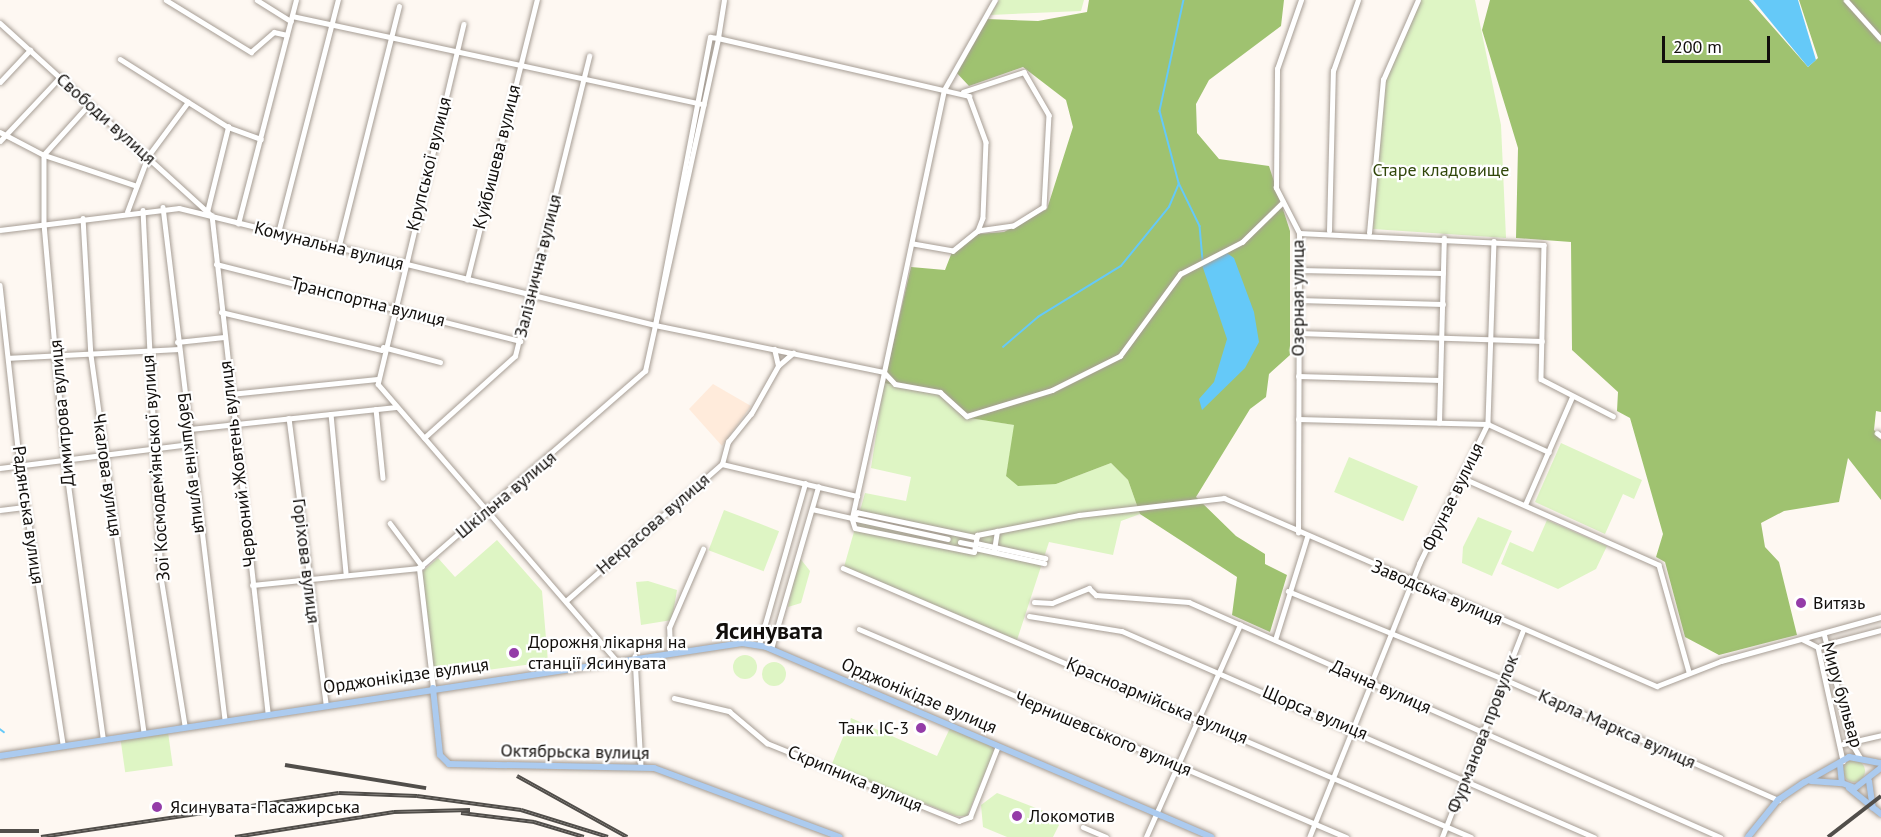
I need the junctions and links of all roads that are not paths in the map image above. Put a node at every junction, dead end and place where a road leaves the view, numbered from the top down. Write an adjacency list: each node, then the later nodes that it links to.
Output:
1 (166, 0): 17 (street)
2 (296, 0): 13 (street)
3 (338, 0): 16 (street)
4 (537, 0): 25 (street, Куйбишева вулиця)
5 (724, 0): 19 (street, Шкільна вулиця)
6 (995, 0): 29 (street)
7 (1301, 0): 43 (street, Озерная улица)
8 (1358, 0): 53 (street)
9 (1418, 0): 56 (street)
10 (1846, 0): 20 (street)
11 (259, 1): 13 (street)
12 (399, 7): 18 (street)
13 (292, 18): 16 (street); 17 (street)
14 (0, 23): 21 (street, Свободи вулиця)
15 (464, 24): 22 (street, Крупської вулиця)
16 (332, 25): 18 (street); 54 (street)
17 (287, 35): 38 (street)
18 (392, 38): 22 (street); 60 (street)
19 (718, 39): 29 (street); 32 (street, Шкільна вулиця); 34 (street, Шкільна вулиця)
20 (1881, 39)
21 (30, 50): 26 (street, Свободи вулиця); 27 (street)
22 (457, 52): 25 (street); 62 (street, Крупської вулиця)
23 (589, 56): 28 (street, Залізнична вулиця)
24 (120, 59): 31 (street)
25 (520, 65): 28 (street); 65 (street, Куйбишева вулиця)
26 (60, 77): 33 (street, Свободи вулиця); 37 (street)
27 (1, 79)
28 (583, 79): 32 (street); 67 (street, Залізнична вулиця)
29 (944, 90): 30 (street); 59 (street)
30 (963, 92): 52 (street); 52 (street)
31 (188, 102): 35 (street); 41 (street)
32 (697, 103): 34 (street); 72 (street, Шкільна вулиця)
33 (89, 105): 40 (street); 41 (street, Свободи вулиця)
34 (704, 105): 72 (street, Шкільна вулиця)
35 (228, 127): 38 (street); 47 (street, Червоний Жовтень вулиця)
36 (0, 132): 37 (street)
37 (6, 135): 39 (street); 40 (street)
38 (261, 140): 50 (street)
39 (0, 141)
40 (44, 155): 42 (street); 49 (street, Димитрова вулиця)
41 (148, 156): 42 (street); 47 (street, Свободи вулиця)
42 (134, 185): 46 (street)
43 (1283, 202): 55 (street, Озерная улица); 90 (street, Комунальна вулиця)
44 (163, 207): 45 (street, Комунальна вулиця); 47 (street, Комунальна вулиця); 79 (street, Бабушкіна вулиця)
45 (143, 210): 46 (street, Комунальна вулиця); 83 (street, Зої Космодем’янської вулиця)
46 (127, 212): 48 (street, Комунальна вулиця)
47 (209, 214): 50 (street, Комунальна вулиця); 61 (street, Червоний Жовтень вулиця)
48 (83, 218): 49 (street, Комунальна вулиця); 85 (street, Чкалова вулиця)
49 (44, 224): 51 (street, Комунальна вулиця); 86 (street, Димитрова вулиця)
50 (238, 224): 54 (street, Комунальна вулиця)
51 (0, 230)
52 (978, 231): 59 (street)
53 (1329, 231): 55 (street); 56 (street)
54 (278, 233): 60 (street, Комунальна вулиця)
55 (1299, 233): 63 (street, Озерная улица)
56 (1369, 233): 57 (street)
57 (1444, 238): 58 (street); 64 (street)
58 (1494, 241): 76 (street); 78 (street)
59 (914, 244): 90 (street)
60 (338, 249): 62 (street, Комунальна вулиця)
61 (216, 264): 70 (street, Транспортна вулиця); 71 (street, Червоний Жовтень вулиця)
62 (403, 265): 65 (street, Комунальна вулиця); 70 (street, Крупської вулиця)
63 (1299, 270): 64 (street); 68 (street, Озерная улица)
64 (1443, 273): 69 (street)
65 (467, 280): 67 (street, Комунальна вулиця)
66 (0, 285): 87 (street, Радянська вулиця)
67 (531, 295): 72 (street, Комунальна вулиця); 77 (street, Залізнична вулиця)
68 (1298, 300): 69 (street); 73 (street, Озерная улица)
69 (1443, 304): 75 (street)
70 (393, 308): 77 (street, Транспортна вулиця); 81 (street, Крупської вулиця)
71 (221, 312): 74 (street, Червоний Жовтень вулиця); 81 (street)
72 (655, 325): 82 (street, Комунальна вулиця); 124 (street, Шкільна вулиця)
73 (1298, 333): 75 (street); 92 (street, Озерная улица)
74 (224, 337): 79 (street); 94 (street, Червоний Жовтень вулиця)
75 (1441, 338): 76 (street); 93 (street)
76 (1491, 339): 78 (street); 104 (street)
77 (520, 341): 106 (street, Залізнична вулиця)
78 (1542, 341): 95 (street)
79 (177, 342): 80 (street, Бабушкіна вулиця)
80 (177, 349): 83 (street); 105 (street, Бабушкіна вулиця)
81 (383, 349): 88 (street); 91 (street, Крупської вулиця)
82 (774, 349): 84 (street, Комунальна вулиця); 89 (street)
83 (148, 352): 85 (street); 108 (street, Зої Космодем’янської вулиця)
84 (793, 353): 89 (street, Некрасова вулиця); 90 (street, Комунальна вулиця)
85 (91, 354): 86 (street); 110 (street, Чкалова вулиця)
86 (57, 356): 87 (street); 111 (street, Димитрова вулиця)
87 (8, 358): 113 (street, Радянська вулиця)
88 (440, 362)
89 (778, 366): 112 (street, Некрасова вулиця)
90 (884, 372): 119 (street)
91 (377, 376): 94 (street); 96 (street)
92 (1298, 376): 93 (street); 101 (street, Озерная улица)
93 (1440, 380): 102 (street)
94 (230, 394): 103 (street, Червоний Жовтень вулиця)
95 (1572, 397): 99 (street); 109 (street)
96 (396, 407): 97 (street); 106 (street)
97 (376, 409): 98 (street); 115 (street)
98 (331, 414): 100 (street); 138 (street)
99 (1613, 416)
100 (288, 418): 103 (street); 139 (street, Горіхова вулиця)
101 (1298, 418): 102 (street); 128 (street, Озерная улица)
102 (1439, 423): 104 (street)
103 (234, 424): 105 (street); 141 (street, Червоний Жовтень вулиця)
104 (1488, 424): 109 (street); 116 (street, Фрунзе вулиця)
105 (190, 429): 107 (street, Бабушкіна вулиця)
106 (424, 438): 124 (street)
107 (191, 444): 108 (street); 171 (street, Бабушкіна вулиця)
108 (153, 448): 110 (street); 172 (street, Зої Космодем’янської вулиця)
109 (1549, 453): 120 (street)
110 (104, 454): 111 (street); 174 (street, Чкалова вулиця)
111 (65, 459): 113 (street); 177 (street, Димитрова вулиця)
112 (722, 464): 117 (street); 143 (street, Некрасова вулиця)
113 (20, 466): 114 (street); 121 (street, Радянська вулиця)
114 (0, 468)
115 (383, 478)
116 (1463, 478): 120 (street); 140 (street, Фрунзе вулиця)
117 (805, 483): 118 (street); 155 (street)
118 (818, 487): 119 (street); 122 (street)
119 (856, 496): 125 (street)
120 (1525, 505): 163 (street)
121 (26, 507): 123 (street); 179 (street, Радянська вулиця)
122 (812, 509): 125 (street); 158 (street)
123 (0, 510)
124 (489, 511): 136 (street, Шкільна вулиця); 143 (street)
125 (852, 518): 130 (street); 132 (street); 132 (street)
126 (390, 523): 136 (street)
127 (998, 531): 128 (street, Заводська вулиця); 132 (street); 134 (street)
128 (1298, 533): 129 (street, Заводська вулиця)
129 (1307, 537): 140 (street, Заводська вулиця); 142 (street)
130 (948, 539)
131 (960, 542): 132 (street)
132 (976, 544): 134 (street)
133 (703, 549): 159 (street)
134 (994, 549): 135 (street)
135 (1045, 561)
136 (421, 567): 138 (street); 166 (street)
137 (843, 568): 170 (street, Красноармійська вулиця)
138 (346, 572): 139 (street)
139 (306, 577): 141 (street); 168 (street, Горіхова вулиця)
140 (1413, 582): 149 (street, Заводська вулиця); 151 (street, Фрунзе вулиця)
141 (252, 585): 169 (street, Червоний Жовтень вулиця)
142 (1288, 591): 151 (street, Карла Маркса вулиця); 154 (street)
143 (567, 600): 161 (street)
144 (1034, 602): 147 (street, Дачна вулиця)
145 (1029, 616): 162 (street, Щорса вулиця)
146 (1881, 617): 152 (street)
147 (1240, 625): 154 (street, Дачна вулиця); 162 (street)
148 (859, 629): 186 (street, Чернишевського вулиця)
149 (1523, 630): 163 (street, Заводська вулиця); 164 (street, Фурманова провулок)
150 (1881, 630): 156 (street)
151 (1390, 633): 164 (street, Карла Маркса вулиця); 165 (street, Фрунзе вулиця)
152 (1824, 633): 153 (street); 156 (street, Миру бульвар)
153 (1801, 638): 157 (street, Миру бульвар); 163 (street)
154 (1275, 640): 165 (street, Дачна вулиця)
155 (759, 645): 158 (main road, Орджонікідзе вулиця); 159 (main road, Орджонікідзе вулиця)
156 (1826, 645): 157 (street); 178 (street, Миру бульвар)
157 (1818, 647): 180 (street, Миру бульвар)
158 (771, 649): 181 (main road, Орджонікідзе вулиця)
159 (670, 651): 160 (main road, Орджонікідзе вулиця)
160 (635, 656): 161 (main road, Орджонікідзе вулиця); 187 (street)
161 (615, 660): 166 (main road, Орджонікідзе вулиця)
162 (1220, 672): 170 (street); 173 (street, Щорса вулиця)
163 (1689, 672)
164 (1504, 679): 175 (street, Фурманова провулок); 194 (street, Карла Маркса вулиця)
165 (1371, 682): 173 (street, Фрунзе вулиця); 175 (street, Дачна вулиця)
166 (433, 688): 168 (main road, Орджонікідзе вулиця); 187 (main road, Октябрьска вулиця)
167 (674, 698): 181 (street, Скрипника вулиця)
168 (326, 703): 169 (main road, Орджонікідзе вулиця)
169 (268, 712): 171 (main road, Орджонікідзе вулиця)
170 (1197, 718): 186 (street); 189 (street, Красноармійська вулиця)
171 (225, 719): 172 (main road, Орджонікідзе вулиця)
172 (186, 725): 174 (main road, Орджонікідзе вулиця)
173 (1352, 728): 189 (street, Фрунзе вулиця); 191 (street, Щорса вулиця)
174 (144, 731): 177 (main road, Орджонікідзе вулиця)
175 (1484, 732): 191 (street, Фурманова провулок); 210 (street, Дачна вулиця)
176 (1881, 735): 178 (street)
177 (103, 737): 179 (main road, Орджонікідзе вулиця)
178 (1851, 742): 180 (street); 183 (street, Миру бульвар)
179 (63, 744): 182 (main road, Орджонікідзе вулиця)
180 (1843, 744): 184 (street, Миру бульвар)
181 (998, 746): 196 (main road, Орджонікідзе вулиця)
182 (0, 756)
183 (1863, 759): 184 (main road); 185 (main road); 190 (main road)
184 (1841, 763): 192 (main road); 193 (main road)
185 (1881, 763)
186 (1177, 765): 196 (street); 198 (street, Чернишевського вулиця)
187 (641, 767): 201 (main road, Октябрьска вулиця)
188 (1881, 768): 190 (main road)
189 (1333, 776): 198 (street, Фрунзе вулиця); 200 (street, Красноармійська вулиця)
190 (1870, 779): 193 (main road); 195 (main road)
191 (1466, 780): 200 (street, Фурманова провулок); 209 (street, Щорса вулиця)
192 (1804, 782): 193 (main road); 194 (main road)
193 (1845, 785): 195 (main road)
194 (1778, 801): 211 (main road)
195 (1873, 808): 197 (main road)
196 (1156, 814): 203 (street); 204 (main road, Орджонікідзе вулиця)
197 (1881, 814)
198 (1315, 824): 205 (street, Фрунзе вулиця); 206 (street, Чернишевського вулиця)
199 (1083, 826): 202 (street)
200 (1446, 826): 207 (street, Фурманова провулок); 208 (street, Красноармійська вулиця)
201 (840, 837)
202 (1106, 837)
203 (1146, 837)
204 (1211, 837)
205 (1310, 837)
206 (1346, 837)
207 (1442, 837)
208 (1471, 837)
209 (1594, 837)
210 (1720, 837)
211 (1748, 837)

